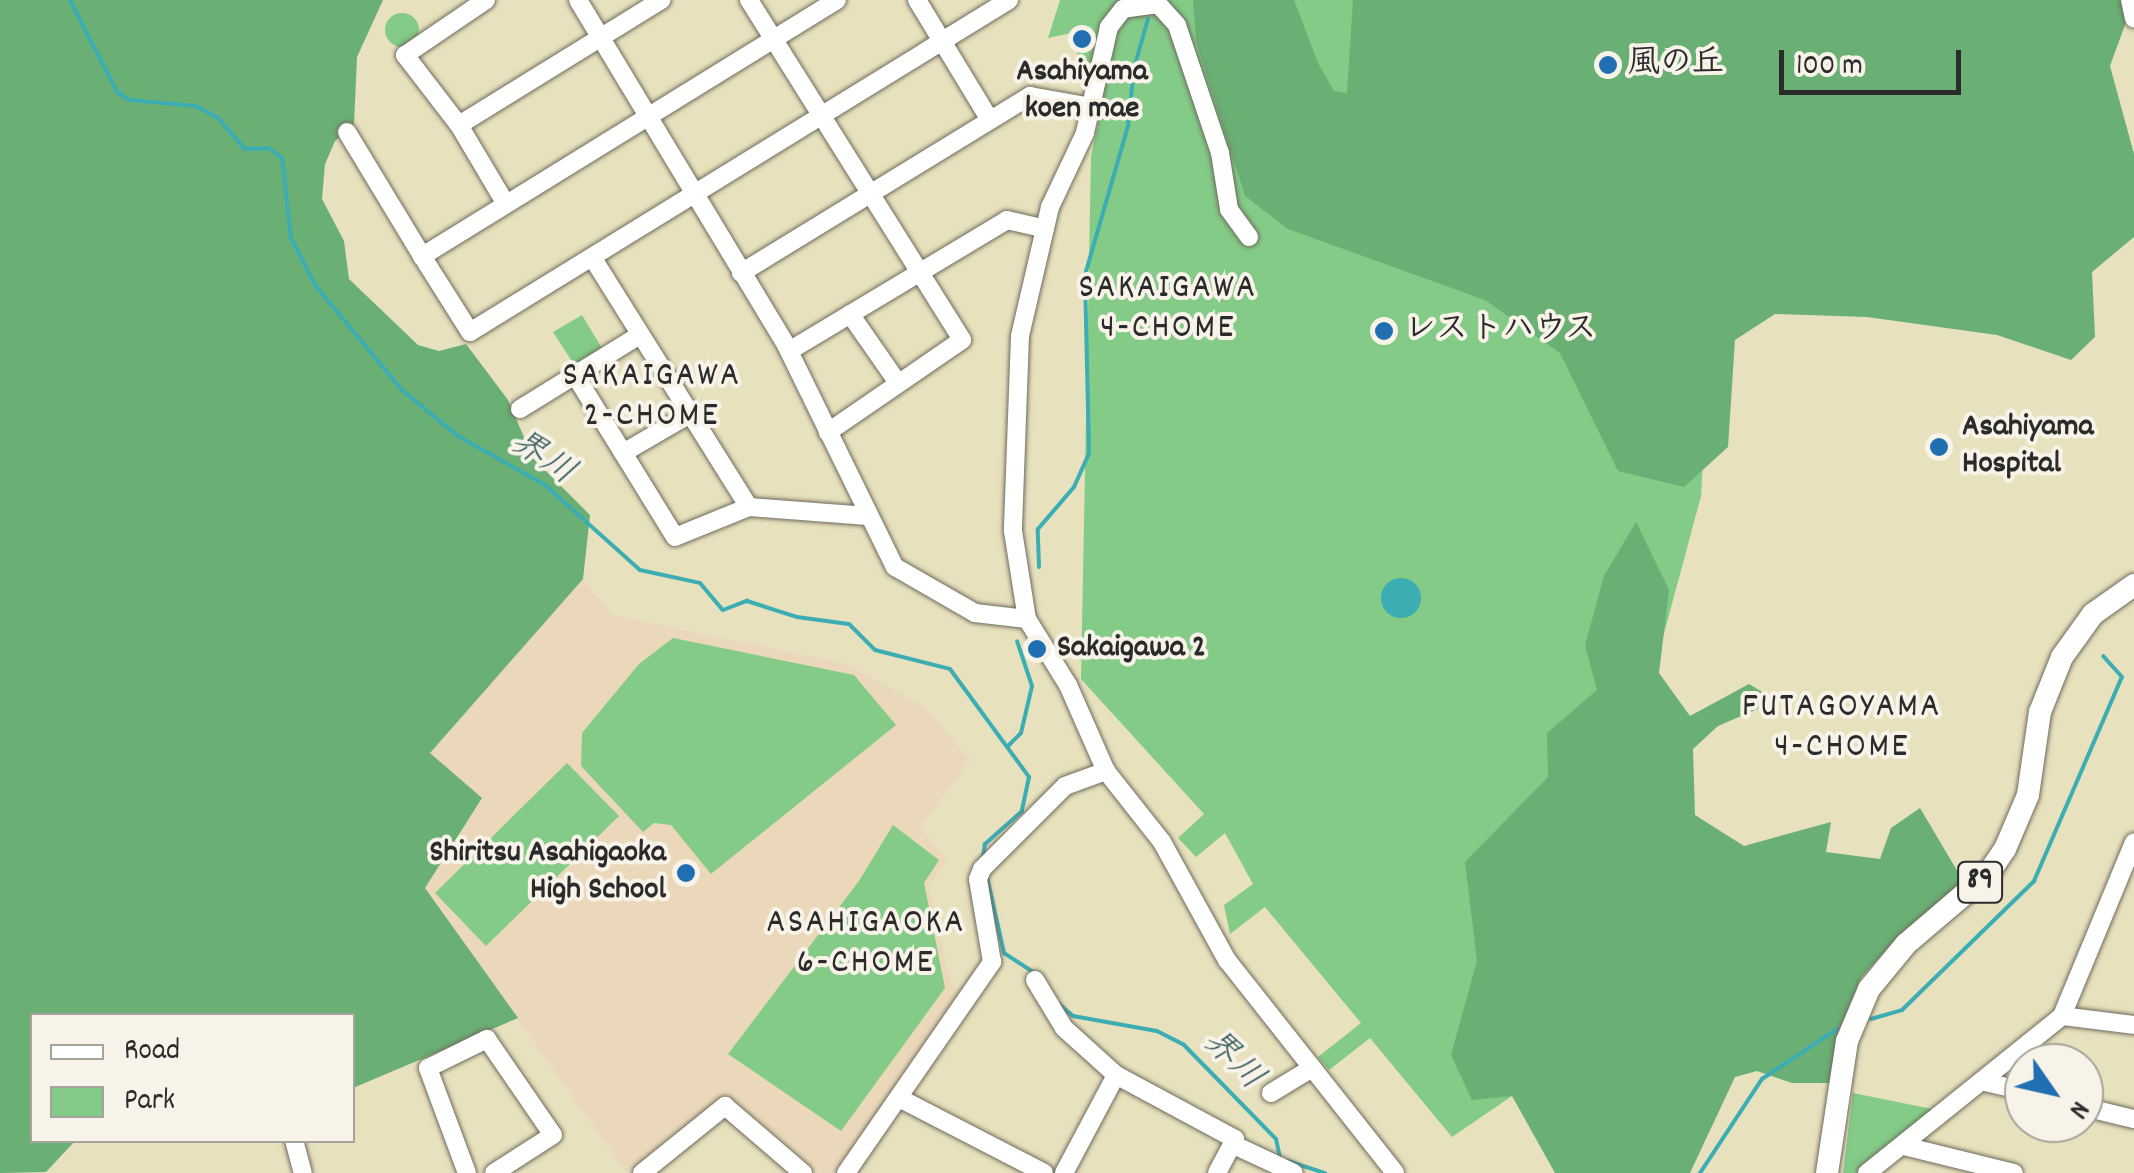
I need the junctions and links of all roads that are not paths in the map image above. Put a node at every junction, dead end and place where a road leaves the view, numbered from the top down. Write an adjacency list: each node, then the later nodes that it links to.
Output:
1 (486, 0): 18 (street)
2 (578, 0): 11 (street)
3 (662, 0): 11 (street)
4 (749, 0): 12 (street)
5 (838, 0): 12 (street)
6 (917, 0): 13 (street)
7 (1009, 0): 13 (street)
8 (2130, 0): 10 (street)
9 (1158, 2): 14 (street); 24 (street)
10 (2134, 19)
11 (601, 38): 15 (street); 18 (street)
12 (772, 40): 15 (street); 16 (street)
13 (943, 42): 16 (street); 17 (street)
14 (1092, 107): 17 (street); 23 (street)
15 (646, 118): 20 (street); 22 (street)
16 (819, 118): 20 (street); 21 (street)
17 (990, 120): 21 (street)
18 (458, 124): 22 (street)
19 (347, 132): 25 (street)
20 (693, 194): 26 (street); 28 (street)
21 (866, 194): 27 (street); 28 (street)
22 (506, 204): 25 (street)
23 (1044, 229): 27 (street); 41 (street)
24 (1249, 237)
25 (422, 256): 26 (street)
26 (592, 257): 30 (street)
27 (916, 272): 29 (street); 33 (street)
28 (742, 273): 31 (street)
29 (850, 314): 31 (street); 33 (street)
30 (640, 336): 32 (street); 35 (street)
31 (789, 351): 36 (street)
32 (575, 375): 34 (street); 37 (street)
33 (898, 383): 36 (street)
34 (520, 409)
35 (690, 414): 37 (street); 38 (street)
36 (828, 432): 39 (street)
37 (623, 454): 38 (street)
38 (749, 508): 39 (street)
39 (868, 516): 41 (street)
40 (2134, 586): 69 (main road, 89)
41 (1027, 619): 42 (street)
42 (1106, 771): 47 (street); 52 (street)
43 (2134, 842): 45 (street)
44 (1035, 980): 48 (street)
45 (2062, 1016): 46 (street); 49 (street)
46 (2134, 1025)
47 (1312, 1068): 51 (street); 58 (street)
48 (1116, 1074): 56 (street); 66 (street)
49 (1985, 1082): 50 (street); 57 (street)
50 (2004, 1087)
51 (1271, 1093)
52 (899, 1098): 64 (street); 65 (street)
53 (2104, 1112): 54 (street)
54 (2134, 1119)
55 (295, 1143): 60 (street)
56 (1232, 1144): 67 (street); 68 (street)
57 (1904, 1146): 70 (street); 71 (street)
58 (1388, 1171)
59 (501, 1172): 61 (street)
60 (303, 1173)
61 (467, 1173)
62 (642, 1173): 63 (street)
63 (803, 1173)
64 (846, 1173)
65 (1044, 1173)
66 (1064, 1173)
67 (1217, 1173)
68 (1294, 1173)
69 (1827, 1173)
70 (1867, 1173)
71 (2014, 1173)

